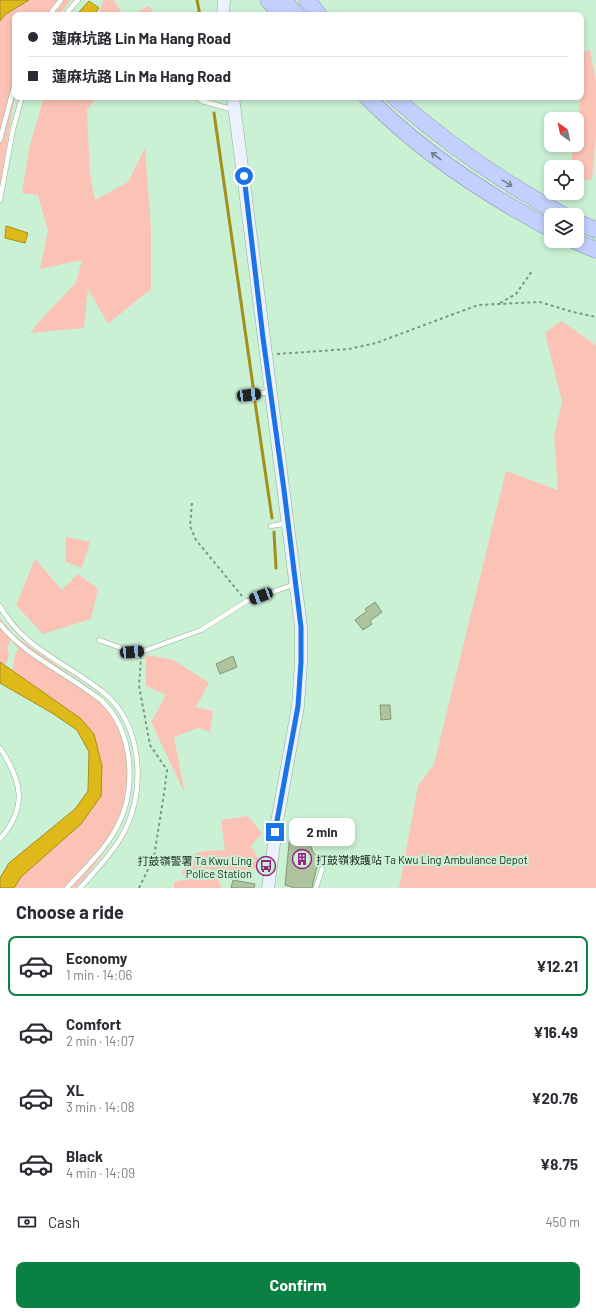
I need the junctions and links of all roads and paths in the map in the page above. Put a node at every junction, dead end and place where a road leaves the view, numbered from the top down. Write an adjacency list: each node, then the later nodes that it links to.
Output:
1 (61, 0): 8 (lane)
2 (78, 0): 9 (lane)
3 (224, 0): 10 (street)
4 (268, 0): 11 (highway)
5 (284, 0): 12 (highway)
6 (307, 0): 13 (highway)
7 (313, 0): 14 (highway)
8 (51, 12)
9 (68, 12)
10 (223, 12)
11 (279, 12)
12 (294, 12)
13 (317, 12)
14 (318, 12)
15 (12, 94): 22 (lane)
16 (21, 100): 23 (lane)
17 (200, 100): 21 (lane)
18 (233, 100): 21 (street)
19 (370, 100): 25 (highway, one-way to 19)
20 (397, 100): 24 (highway, one-way to 24)
21 (235, 111): 34 (street)
22 (0, 140)
23 (0, 200)
24 (550, 208)
25 (544, 225)
26 (584, 225): 27 (highway)
27 (596, 230)
28 (584, 245): 29 (highway)
29 (596, 250)
30 (532, 272): 31 (path)
31 (499, 303): 32 (path); 33 (path)
32 (596, 317)
33 (277, 354)
34 (270, 392): 35 (lane); 37 (street)
35 (249, 395)
36 (192, 503): 40 (path)
37 (288, 523): 38 (lane); 39 (street)
38 (271, 526)
39 (295, 584): 40 (lane); 51 (street)
40 (247, 601): 44 (lane)
41 (0, 606): 49 (lane)
42 (0, 624): 48 (lane)
43 (99, 640): 44 (lane)
44 (141, 652): 50 (path)
45 (0, 748): 46 (lane)
46 (0, 839)
47 (322, 869): 52 (lane)
48 (67, 888)
49 (80, 888)
50 (139, 888)
51 (268, 888)
52 (316, 888)

